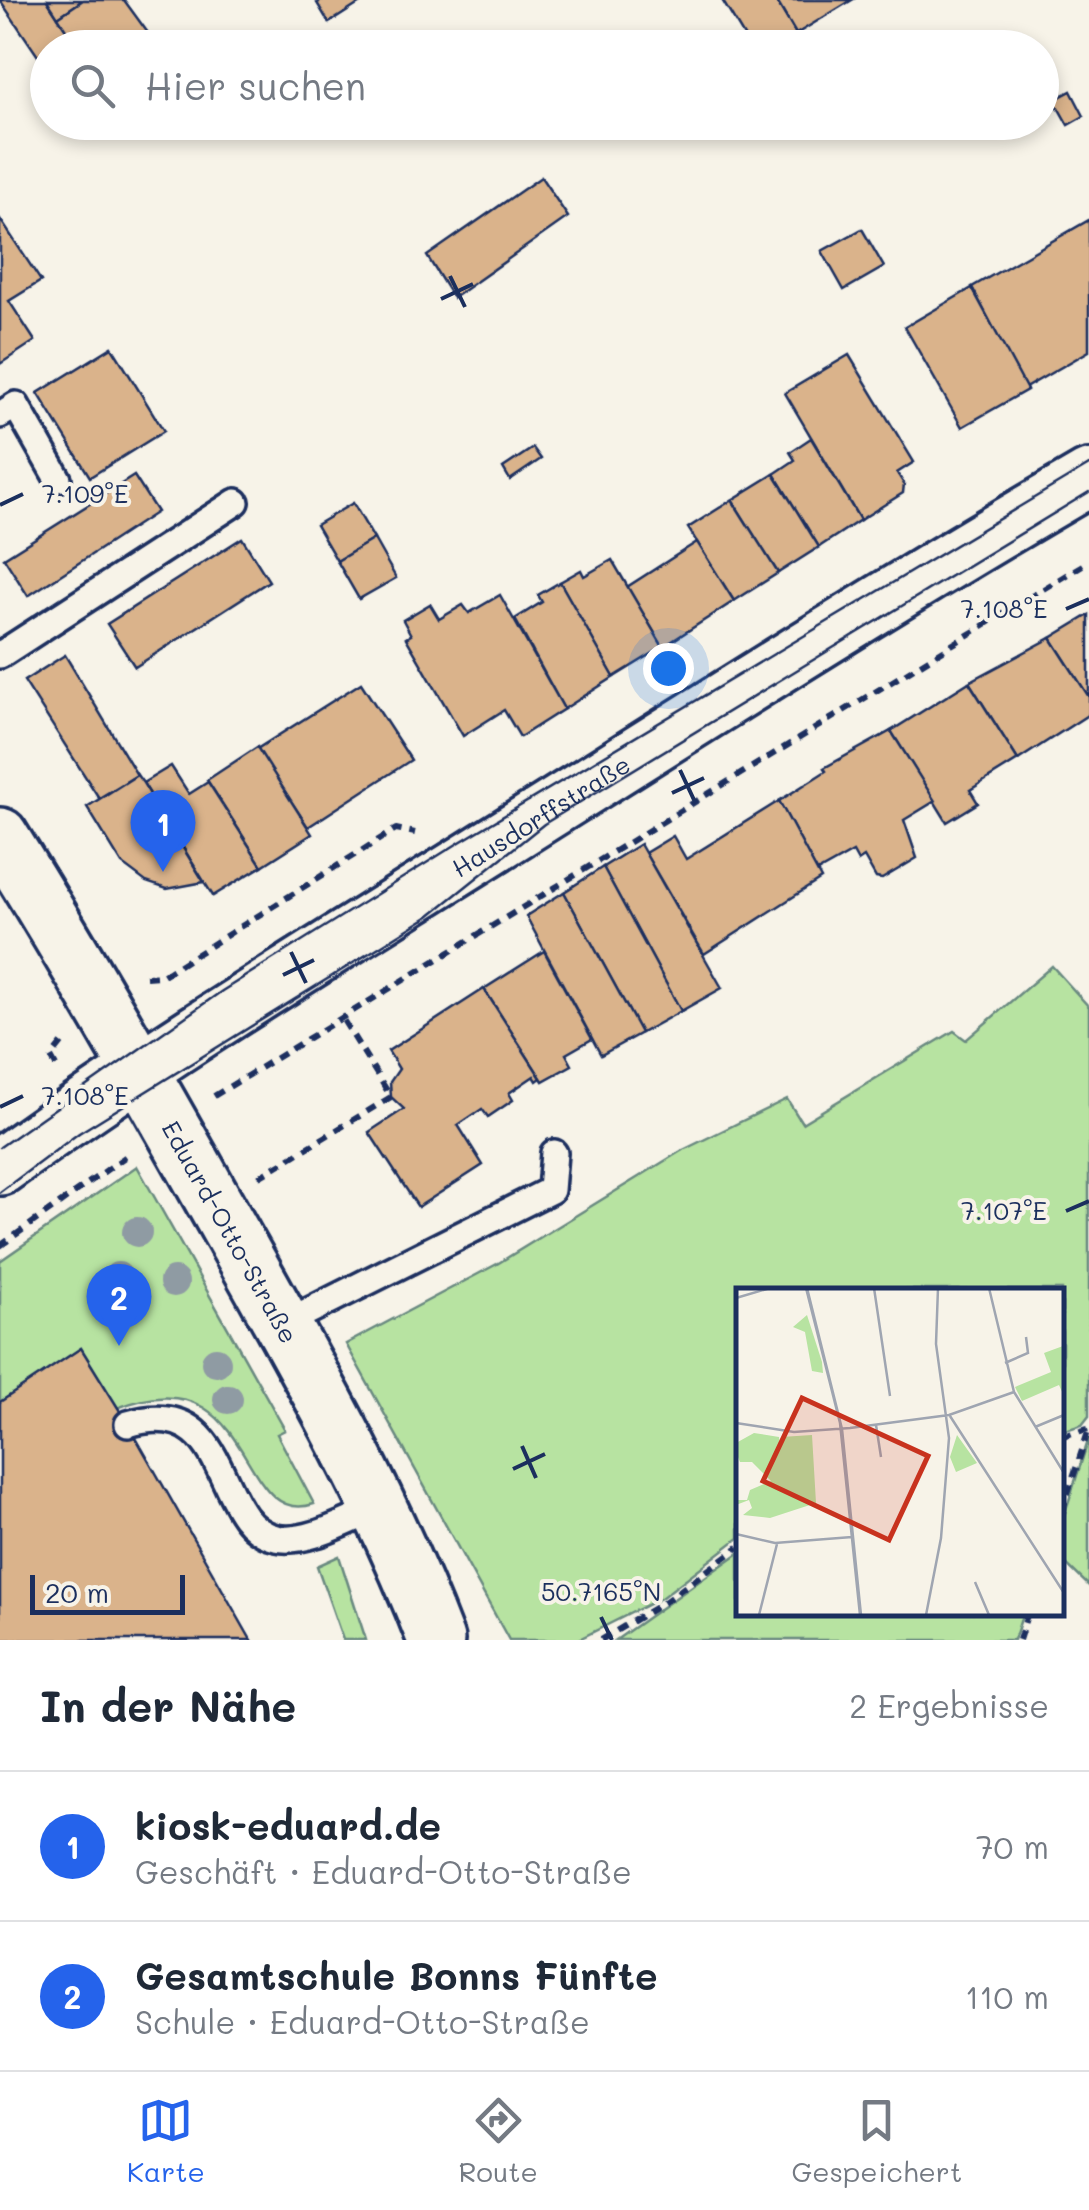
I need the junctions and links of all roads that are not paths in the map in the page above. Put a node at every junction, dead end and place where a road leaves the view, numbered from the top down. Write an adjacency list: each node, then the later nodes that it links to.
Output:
1 (0, 415): 3 (lane)
2 (1089, 478): 7 (main road, Hausdorffstraße)
3 (58, 479)
4 (236, 502): 5 (lane)
5 (0, 655)
6 (0, 836): 7 (main road, Eduard-Otto-Straße)
7 (141, 1069): 9 (main road, Hausdorffstraße); 10 (main road, Eduard-Otto-Straße)
8 (554, 1152): 10 (lane)
9 (0, 1168)
10 (283, 1324): 12 (main road, Eduard-Otto-Straße)
11 (128, 1424): 12 (lane)
12 (379, 1508): 13 (main road, Eduard-Otto-Straße)
13 (436, 1640)

